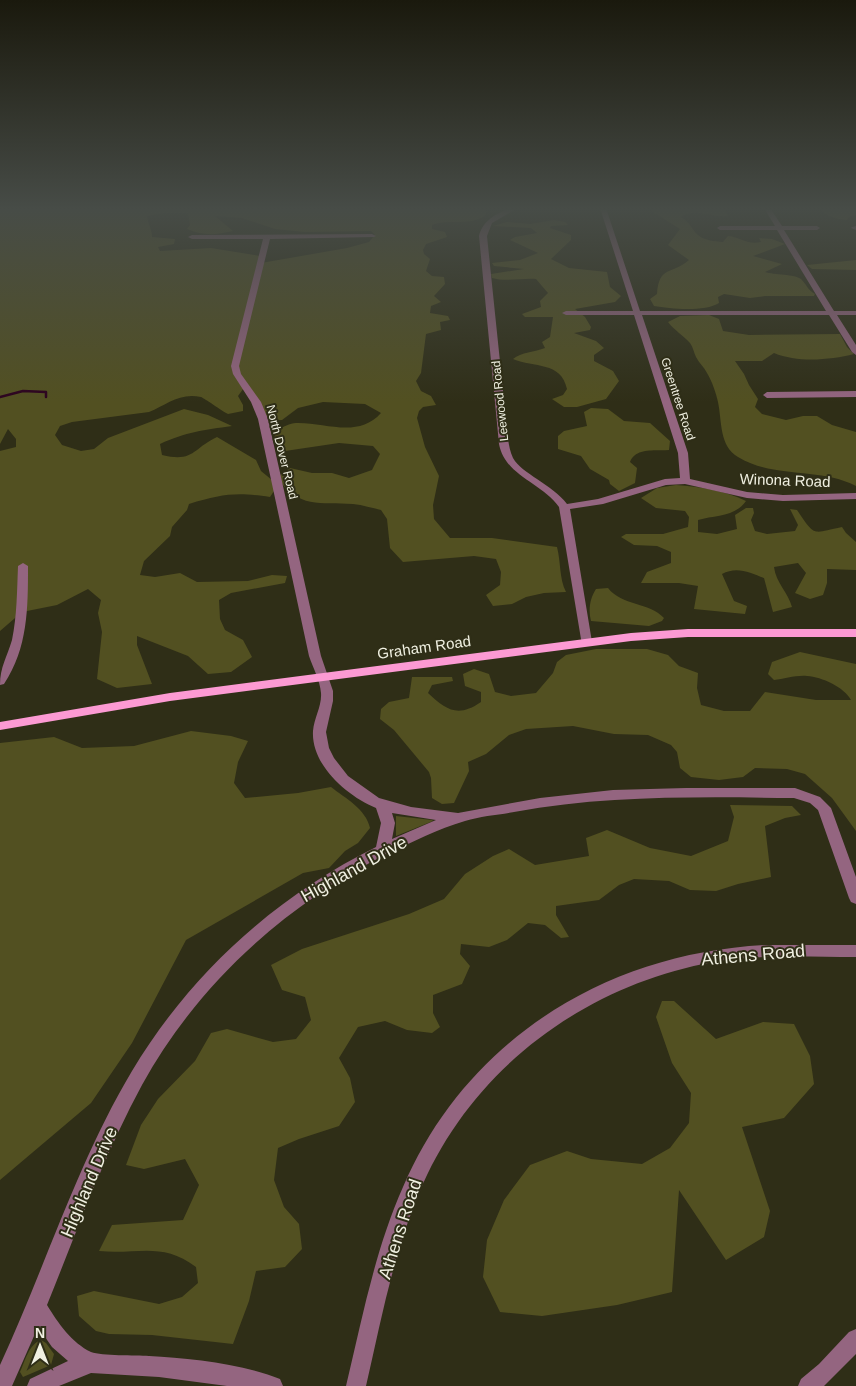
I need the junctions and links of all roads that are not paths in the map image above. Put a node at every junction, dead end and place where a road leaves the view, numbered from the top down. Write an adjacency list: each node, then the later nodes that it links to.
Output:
1 (257, 273): 18 (street, North Dover Road)
2 (487, 273): 14 (street, Leewood Road)
3 (625, 273): 6 (street, Greentree Road)
4 (806, 273): 8 (street)
5 (566, 312): 6 (street)
6 (638, 312): 8 (street); 12 (street, Greentree Road)
7 (856, 313): 8 (street)
8 (831, 314): 9 (street)
9 (856, 352)
10 (856, 394): 11 (street)
11 (767, 395)
12 (685, 481): 13 (street, Winona Road); 14 (street)
13 (856, 496)
14 (564, 507): 17 (street)
15 (23, 566): 19 (street)
16 (856, 633): 17 (main road, Graham Road)
17 (586, 642): 18 (main road, Graham Road)
18 (322, 678): 20 (main road, Graham Road); 21 (street, North Dover Road)
19 (0, 681)
20 (0, 726)
21 (382, 806): 22 (street); 23 (street)
22 (461, 817): 23 (street, Highland Drive); 24 (street, Highland Drive)
23 (383, 850): 26 (street, Highland Drive)
24 (856, 898)
25 (856, 951): 32 (street, Athens Road)
26 (37, 1308): 28 (street); 29 (street, Highland Drive)
27 (856, 1339): 33 (street)
28 (91, 1363): 30 (street); 31 (street)
29 (1, 1386)
30 (36, 1386)
31 (273, 1386)
32 (356, 1386)
33 (808, 1386)

